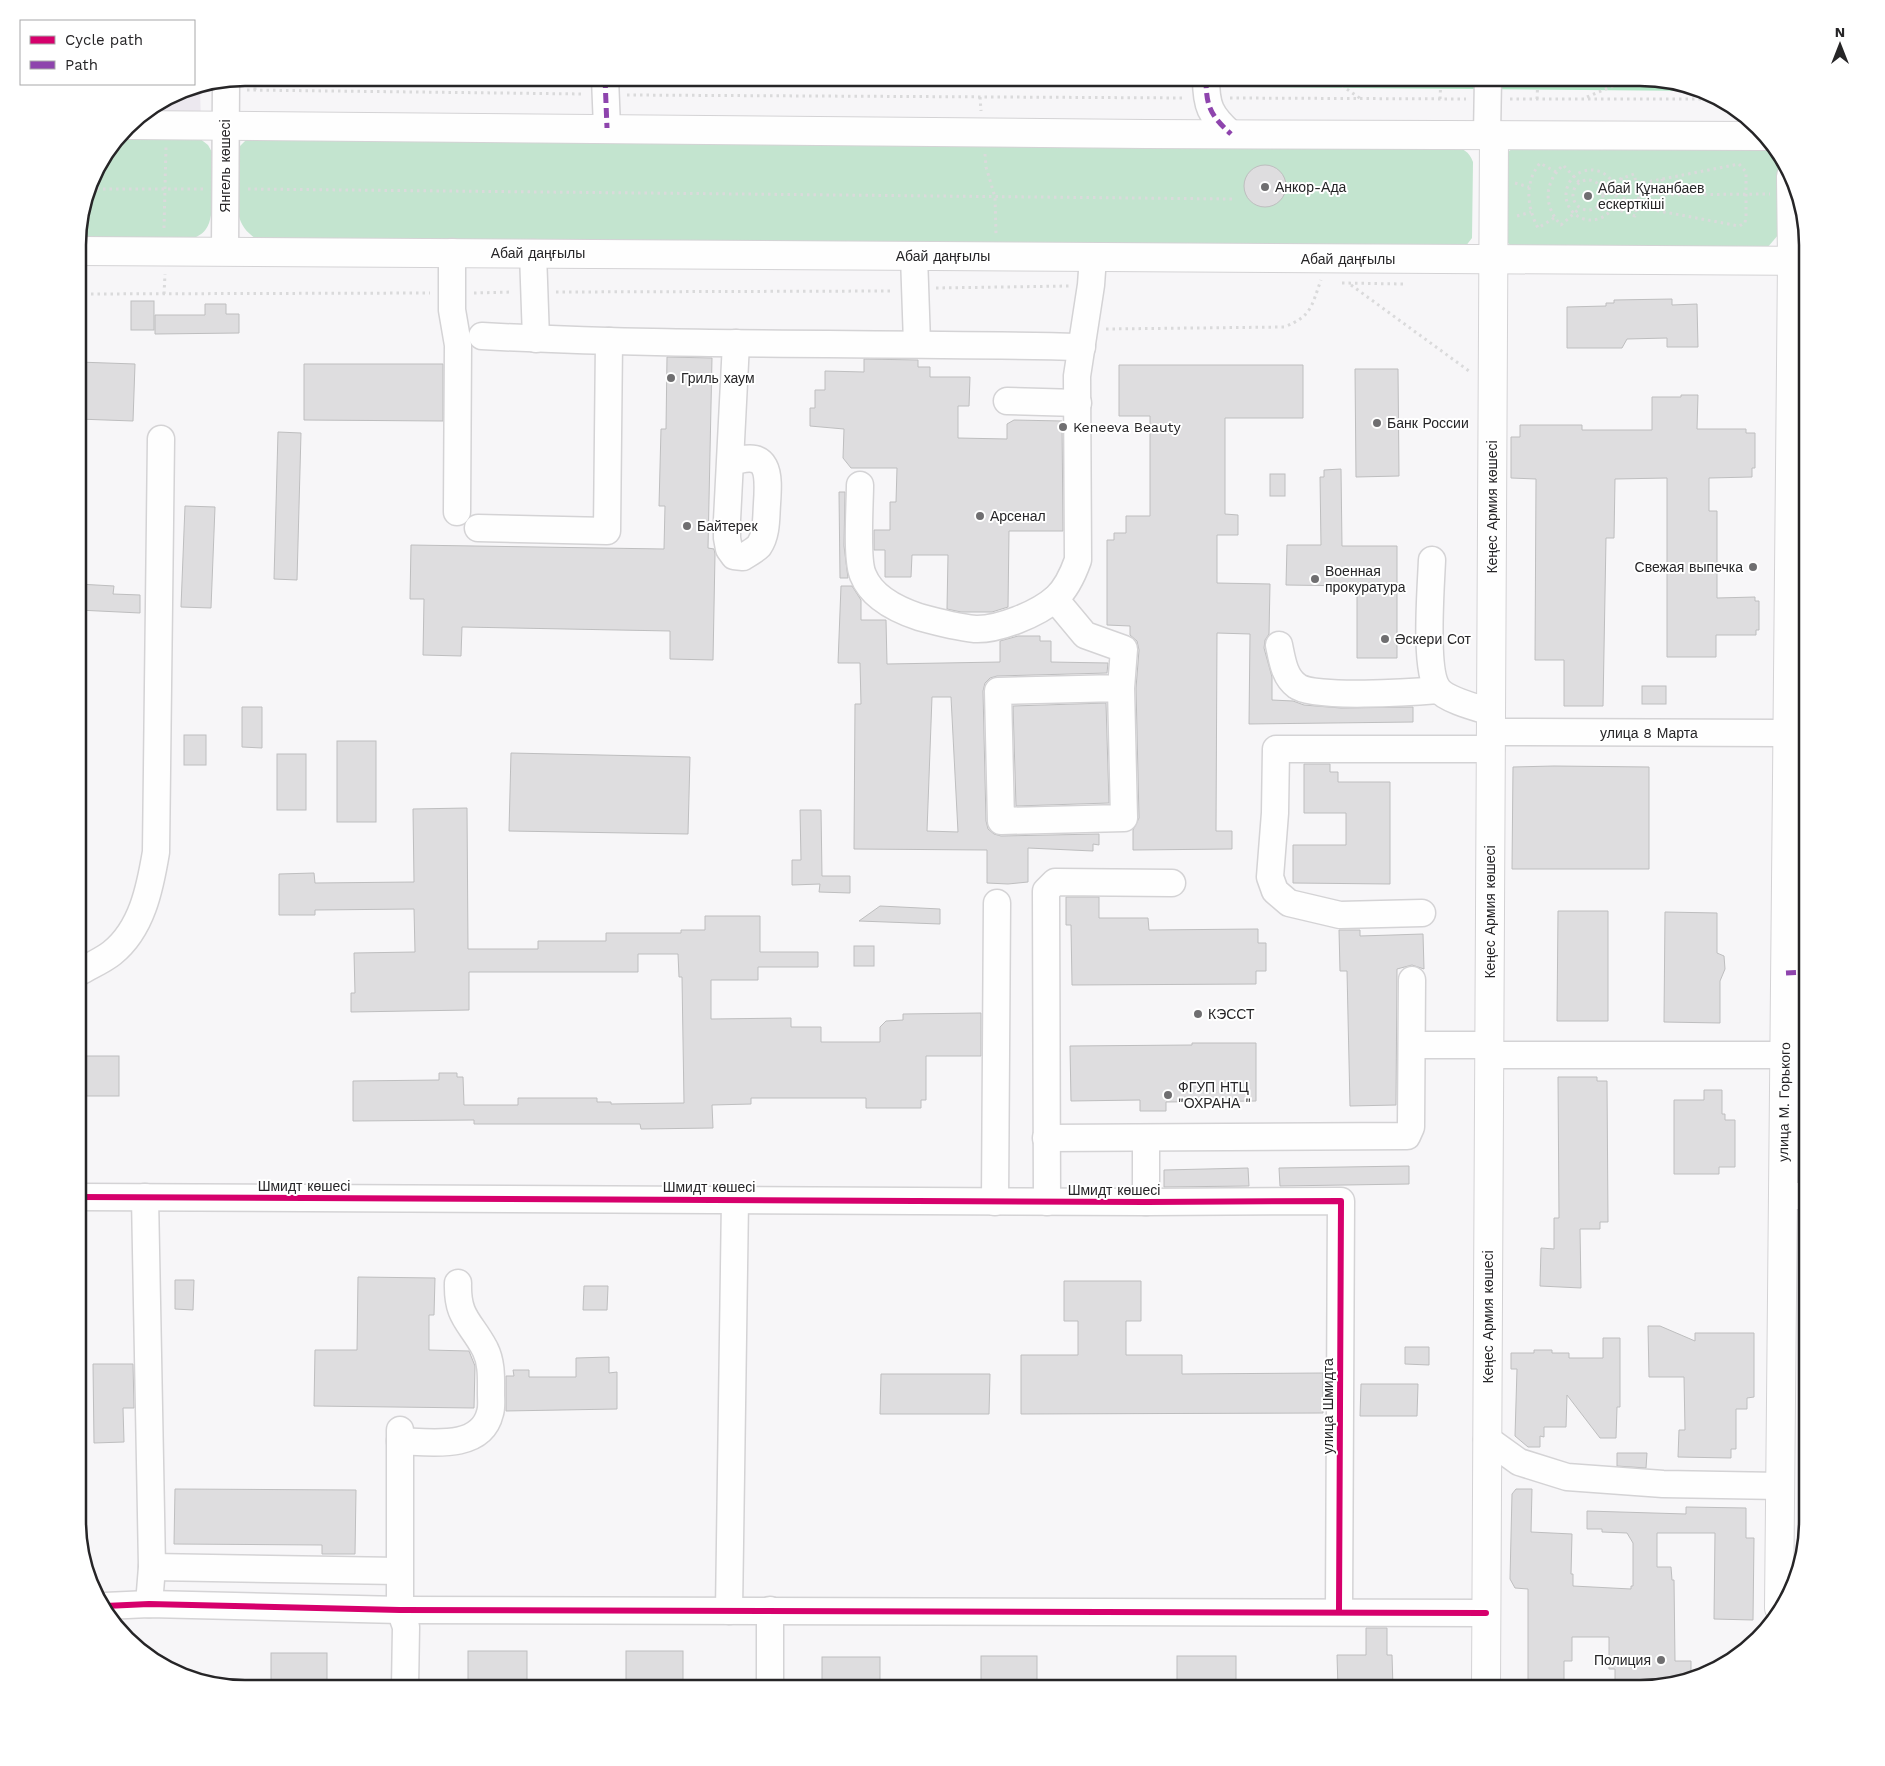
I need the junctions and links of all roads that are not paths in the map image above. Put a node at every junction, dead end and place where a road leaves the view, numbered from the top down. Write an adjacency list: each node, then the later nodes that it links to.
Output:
1 (606, 86): 7 (street)
2 (226, 88): 6 (street, Янгель көшесі)
3 (1206, 88): 8 (street)
4 (1488, 88): 9 (street)
5 (142, 125): 6 (main road)
6 (226, 126): 7 (main road); 14 (street, Янгель көшесі)
7 (607, 128): 8 (main road)
8 (1231, 134): 9 (main road)
9 (1490, 135): 10 (main road); 19 (main road, Кеңес Армия көшесі)
10 (1755, 136)
11 (1794, 207): 12 (main road, улица М. Горького)
12 (1798, 244)
13 (87, 251): 14 (main road, Абай даңғылы)
14 (225, 251): 15 (main road, Абай даңғылы)
15 (452, 252): 16 (main road, Абай даңғылы); 32 (street)
16 (533, 253): 17 (main road, Абай даңғылы); 23 (street)
17 (914, 256): 18 (main road, Абай даңғылы); 26 (street)
18 (1093, 257): 19 (main road, Абай даңғылы); 22 (street)
19 (1493, 260): 20 (main road, Абай даңғылы); 40 (main road, Кеңес Армия көшесі)
20 (1798, 261)
21 (482, 336): 23 (street)
22 (1083, 338): 26 (street); 28 (street)
23 (536, 339): 24 (street)
24 (608, 341): 25 (street); 33 (street)
25 (736, 343): 26 (street); 30 (street)
26 (917, 343)
27 (1007, 401): 28 (street)
28 (1078, 403): 35 (street)
29 (161, 439): 45 (street)
30 (730, 463)
31 (860, 485): 35 (street)
32 (457, 512)
33 (478, 528)
34 (1432, 560): 39 (street)
35 (1056, 598): 38 (street)
36 (1279, 645): 39 (street)
37 (1798, 656): 41 (main road, улица М. Горького)
38 (1121, 688): 38 (street)
39 (1438, 690): 40 (street)
40 (1491, 731): 41 (street, улица 8 Марта); 44 (street, улица 8 Марта); 49 (main road, Кеңес Армия көшесі)
41 (1798, 733): 46 (main road, улица М. Горького)
42 (1172, 883): 51 (street)
43 (998, 903): 58 (street)
44 (1422, 913)
45 (87, 968)
46 (1796, 973): 50 (main road, улица М. Горького)
47 (1412, 980): 48 (street)
48 (1412, 1044): 49 (street); 52 (street)
49 (1489, 1050): 50 (street); 62 (main road, Кеңес Армия көшесі)
50 (1785, 1055): 53 (main road, улица М. Горького)
51 (1046, 1138): 52 (street); 59 (street)
52 (1146, 1138): 60 (street)
53 (1795, 1196): 63 (main road, улица М. Горького)
54 (87, 1197): 55 (street, Шмидт көшесі)
55 (145, 1198): 56 (street, Шмидт көшесі); 64 (street)
56 (735, 1200): 58 (street, Шмидт көшесі); 71 (street)
57 (1341, 1201): 60 (street, Шмидт көшесі); 72 (street, улица Шмидта)
58 (995, 1202): 59 (street, Шмидт көшесі)
59 (1047, 1202): 60 (street, Шмидт көшесі)
60 (1146, 1202)
61 (458, 1283): 65 (street)
62 (1487, 1439): 63 (street); 73 (main road, Кеңес Армия көшесі)
63 (1780, 1486): 66 (main road, улица М. Горького)
64 (152, 1567): 65 (street); 67 (street)
65 (399, 1571): 69 (street)
66 (1779, 1596)
67 (149, 1604): 68 (street); 69 (street)
68 (112, 1606)
69 (400, 1610): 71 (street); 74 (street)
70 (770, 1610): 71 (street); 72 (street); 75 (street)
71 (729, 1611)
72 (1339, 1612): 73 (street)
73 (1486, 1613): 76 (main road, Кеңес Армия көшесі)
74 (405, 1680)
75 (770, 1680)
76 (1486, 1680)

